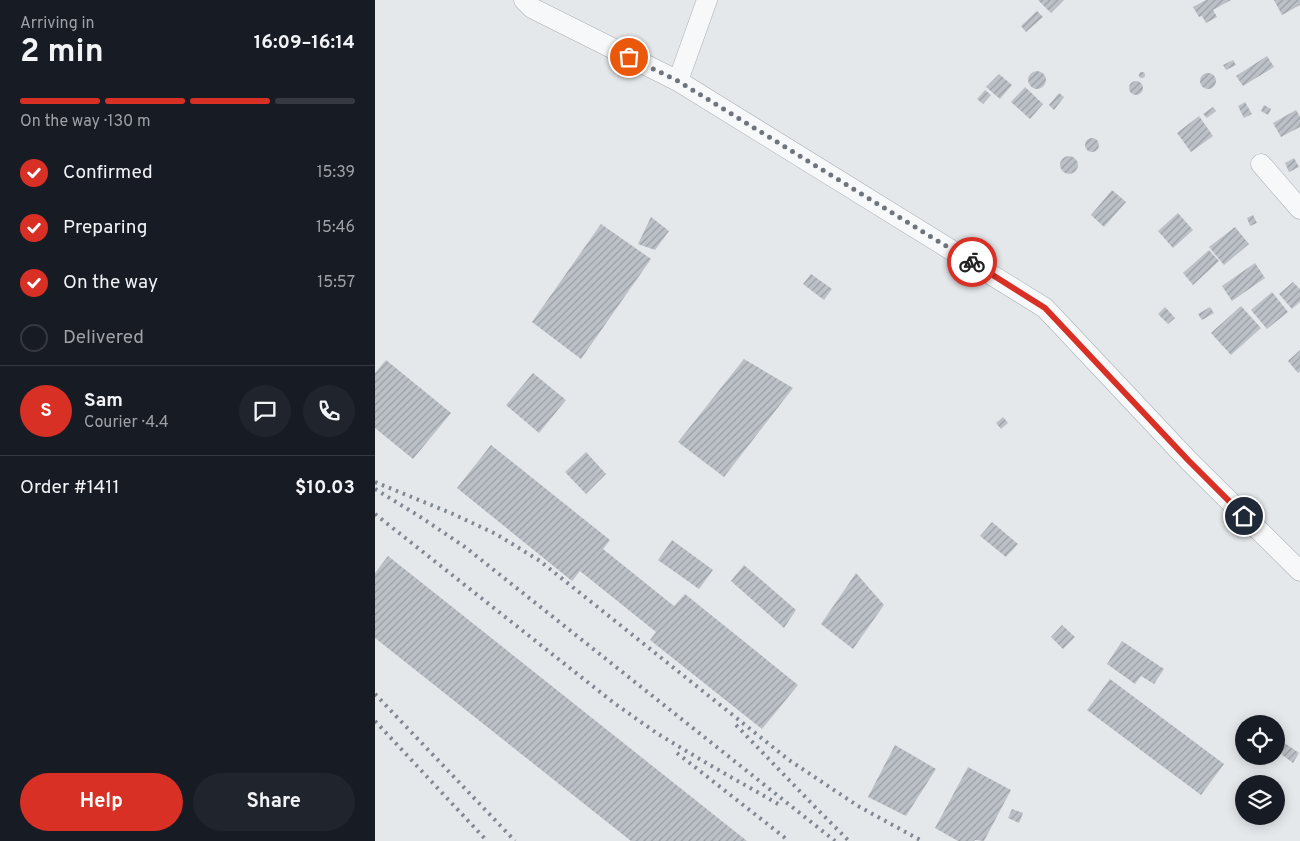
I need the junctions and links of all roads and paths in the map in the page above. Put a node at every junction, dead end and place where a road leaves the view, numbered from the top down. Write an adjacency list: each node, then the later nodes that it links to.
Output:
1 (524, 0): 3 (street)
2 (707, 0): 3 (street)
3 (678, 81): 6 (street)
4 (1261, 164): 5 (street)
5 (1300, 209)
6 (1300, 571)

